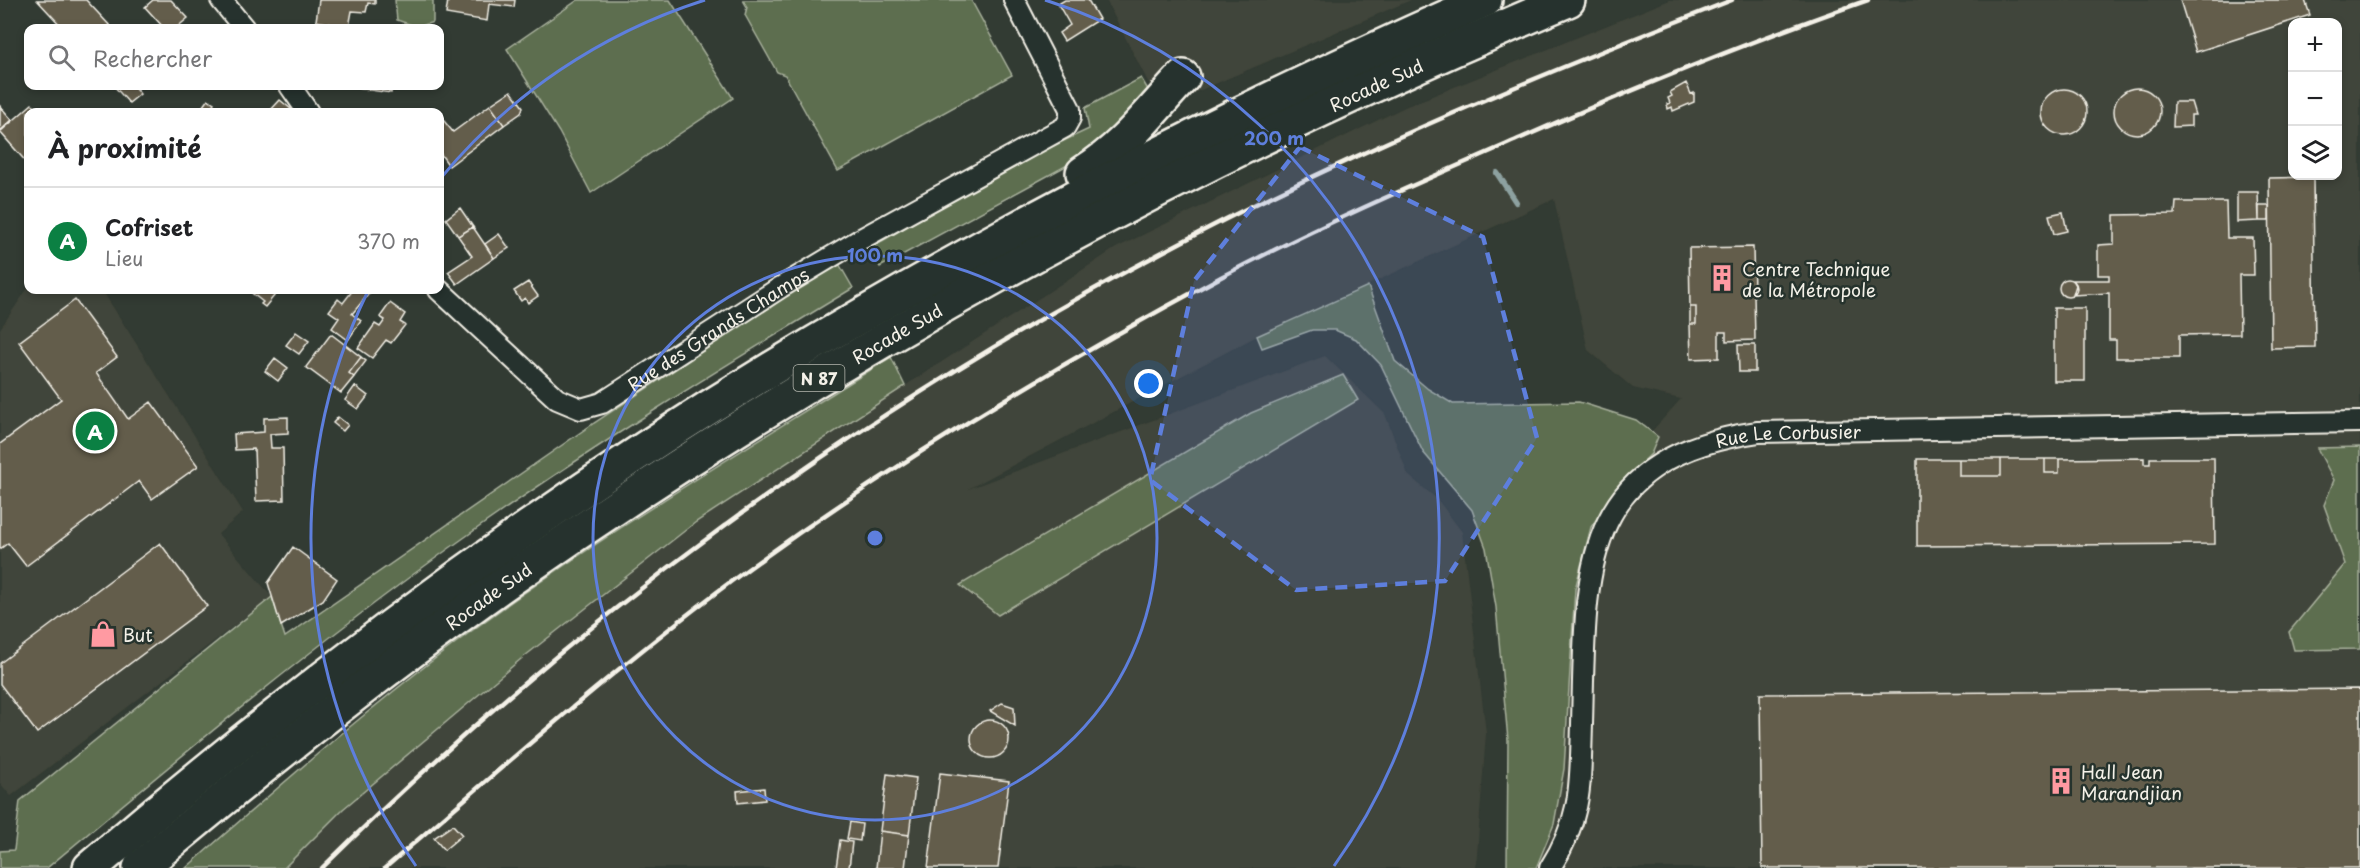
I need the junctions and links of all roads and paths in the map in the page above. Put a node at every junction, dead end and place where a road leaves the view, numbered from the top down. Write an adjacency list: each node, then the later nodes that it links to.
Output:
1 (220, 0): 5 (street)
2 (1014, 0): 9 (street, Rue des Grands Champs)
3 (1485, 0): 10 (highway, Rocade Sud / N 87)
4 (1568, 0): 12 (highway, Rocade Sud / N 87)
5 (241, 24)
6 (1182, 78): 10 (highway, N 87)
7 (293, 90): 8 (street)
8 (305, 108)
9 (443, 294)
10 (851, 321): 13 (highway, Rocade Sud / N 87)
11 (2360, 422): 18 (street, Rue Le Corbusier)
12 (444, 628): 16 (highway, Rocade Sud / N 87); 17 (highway)
13 (128, 835): 14 (highway, N 87); 15 (highway, Rocade Sud / N 87)
14 (81, 868)
15 (90, 868)
16 (140, 868)
17 (169, 868)
18 (1550, 868)

